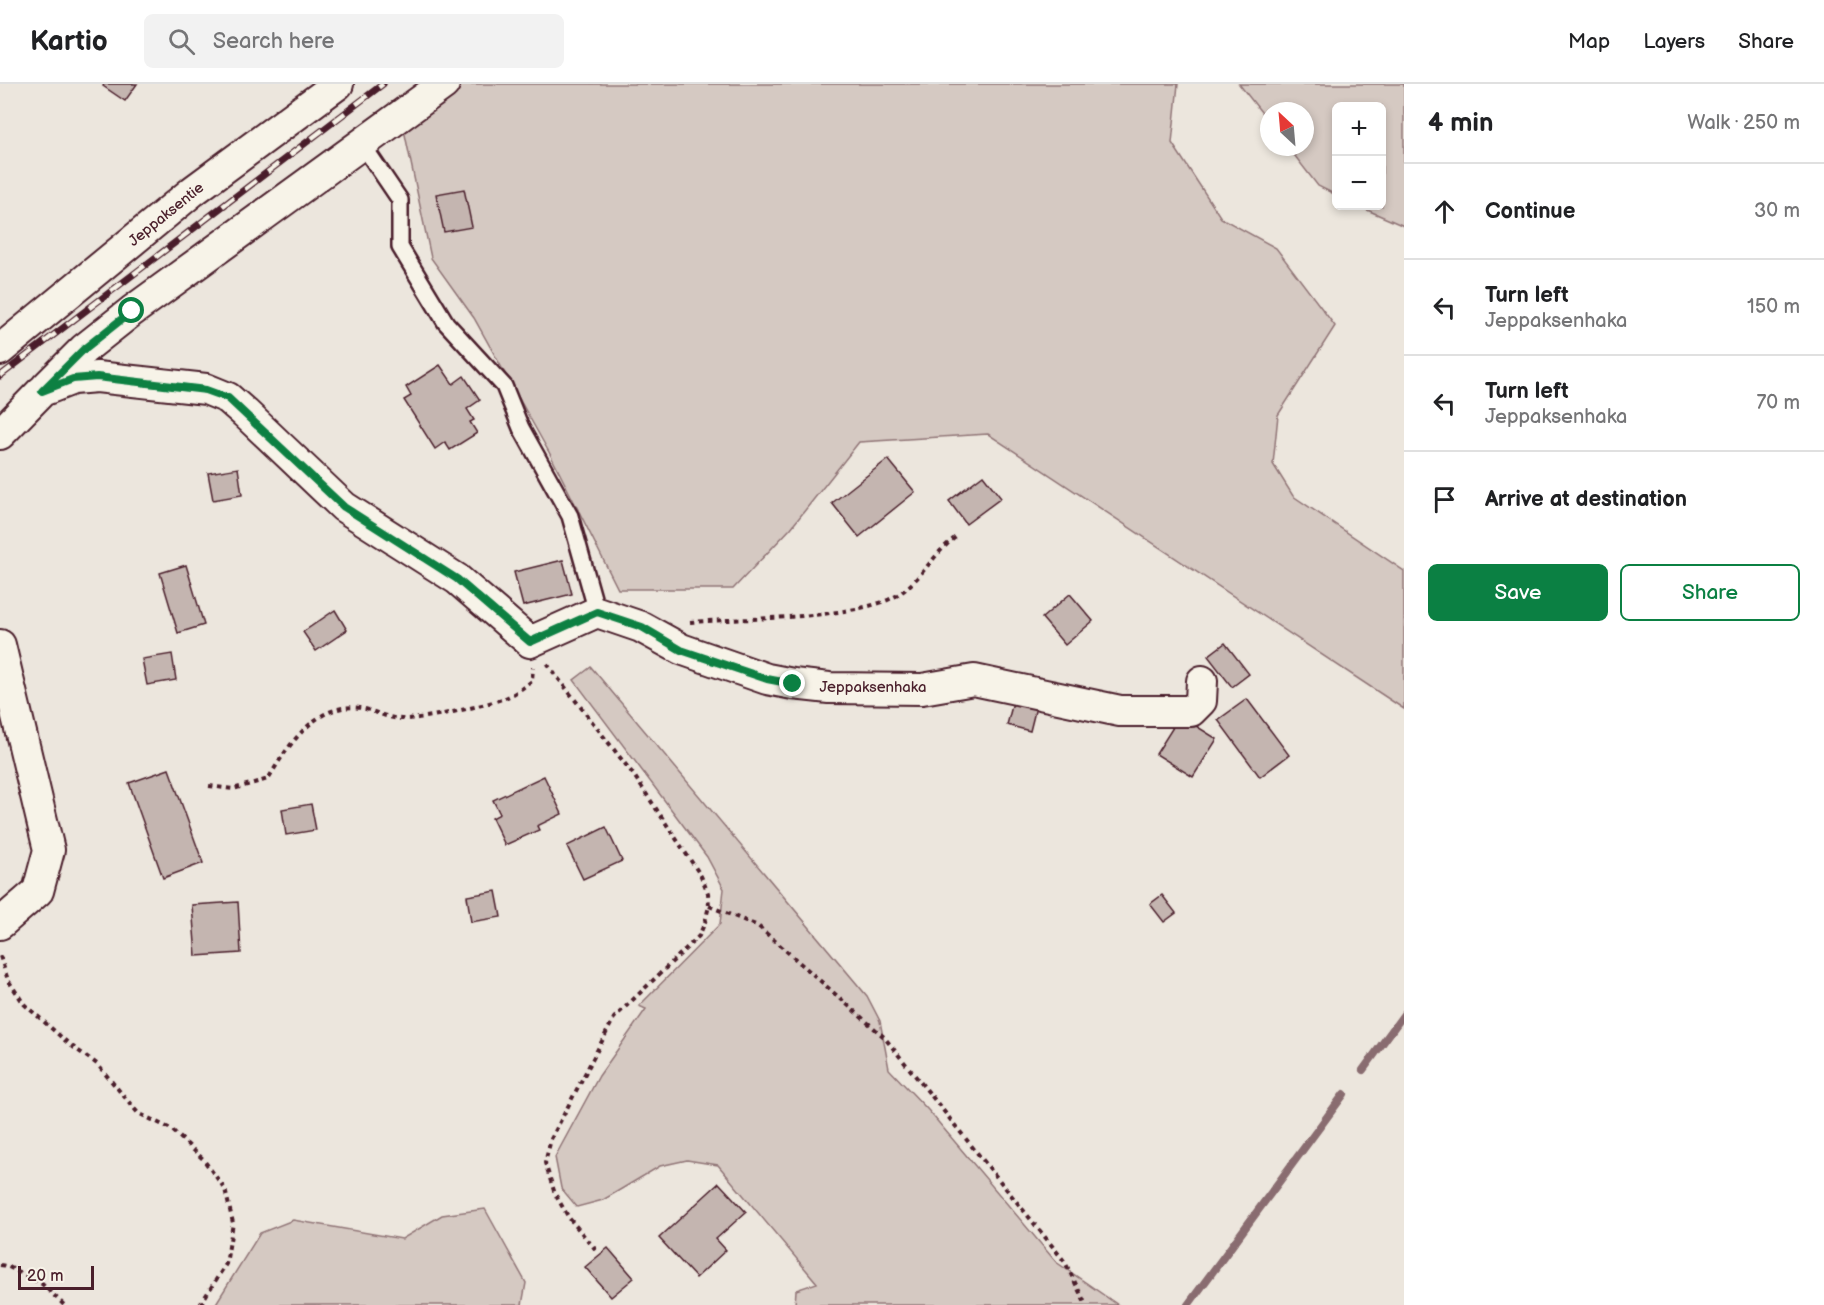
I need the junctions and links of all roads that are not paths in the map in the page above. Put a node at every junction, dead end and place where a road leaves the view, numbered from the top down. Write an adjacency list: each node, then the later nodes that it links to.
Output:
1 (338, 84): 4 (street, Jeppaksentie)
2 (444, 84): 3 (street)
3 (362, 144): 5 (street); 7 (lane)
4 (0, 350)
5 (42, 391): 6 (street); 7 (street)
6 (0, 434)
7 (597, 612): 9 (street, Jeppaksenhaka)
8 (0, 645): 10 (street)
9 (1202, 681)
10 (0, 924)

